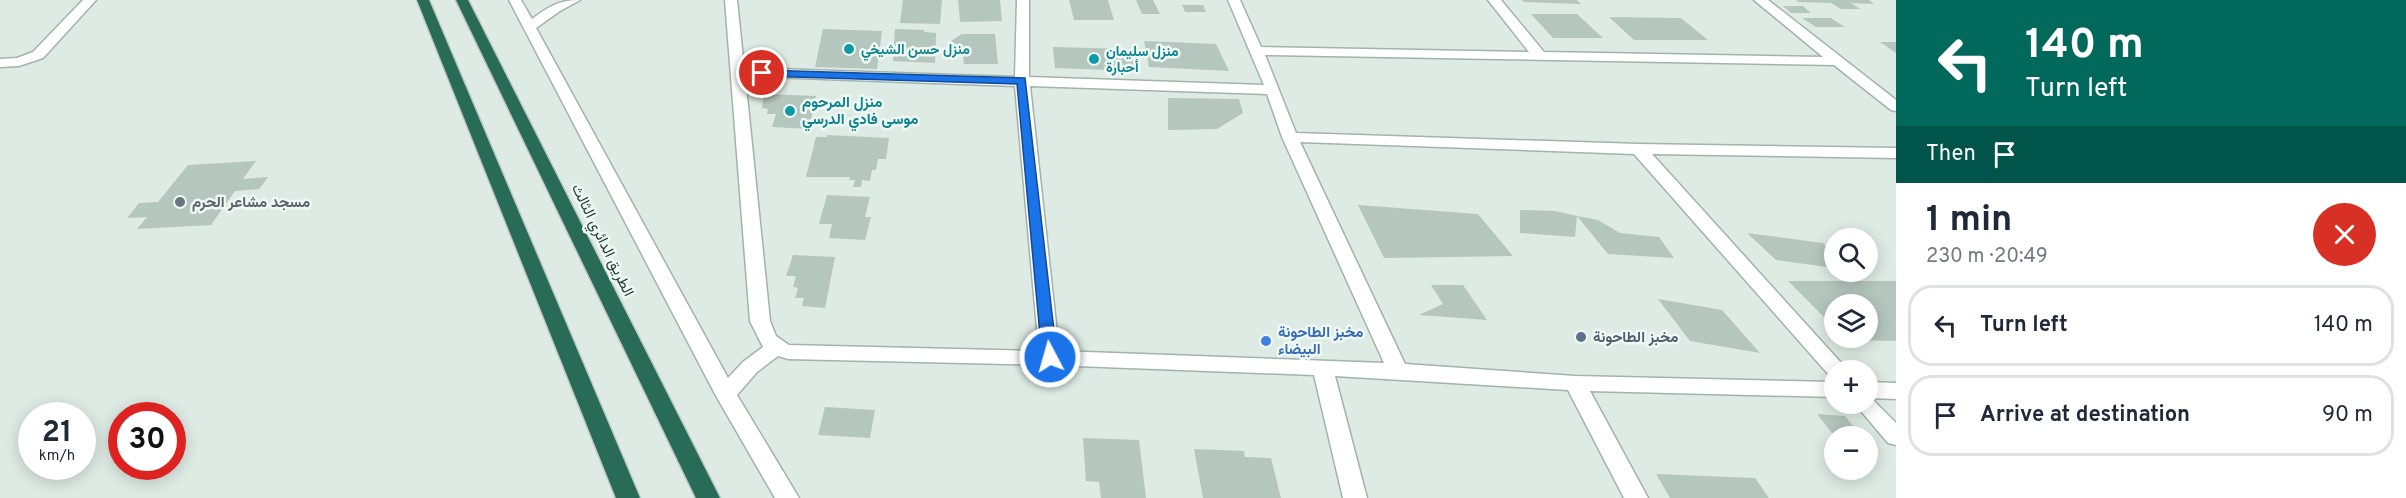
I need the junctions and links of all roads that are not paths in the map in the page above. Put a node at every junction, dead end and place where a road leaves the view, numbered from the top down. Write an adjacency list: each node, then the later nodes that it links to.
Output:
1 (90, 0): 15 (street)
2 (423, 0): 35 (highway)
3 (462, 0): 36 (highway, الطريق الدائري الثالث)
4 (515, 0): 11 (street)
5 (574, 0): 11 (street)
6 (731, 0): 16 (street)
7 (1023, 0): 17 (street)
8 (1234, 0): 12 (street)
9 (1494, 0): 13 (street)
10 (1760, 0): 14 (street)
11 (530, 26): 32 (street)
12 (1255, 51): 13 (street); 18 (street)
13 (1540, 56): 14 (street)
14 (1837, 61): 19 (street)
15 (0, 63)
16 (738, 72): 17 (street); 23 (street)
17 (1022, 80): 18 (street); 24 (street)
18 (1273, 90): 20 (street)
19 (1895, 105)
20 (1290, 136): 21 (street); 27 (street)
21 (1639, 149): 22 (street); 25 (street)
22 (1896, 153)
23 (775, 348): 24 (street); 32 (street)
24 (1050, 357): 26 (street)
25 (1827, 360)
26 (1323, 368): 27 (street); 38 (street)
27 (1398, 371): 28 (street)
28 (1575, 382): 29 (street); 39 (street)
29 (1824, 389)
30 (1878, 390): 31 (street)
31 (1896, 391)
32 (726, 394): 37 (street)
33 (1875, 414): 34 (street)
34 (1896, 437)
35 (628, 498)
36 (708, 498)
37 (786, 498)
38 (1355, 498)
39 (1636, 498)

